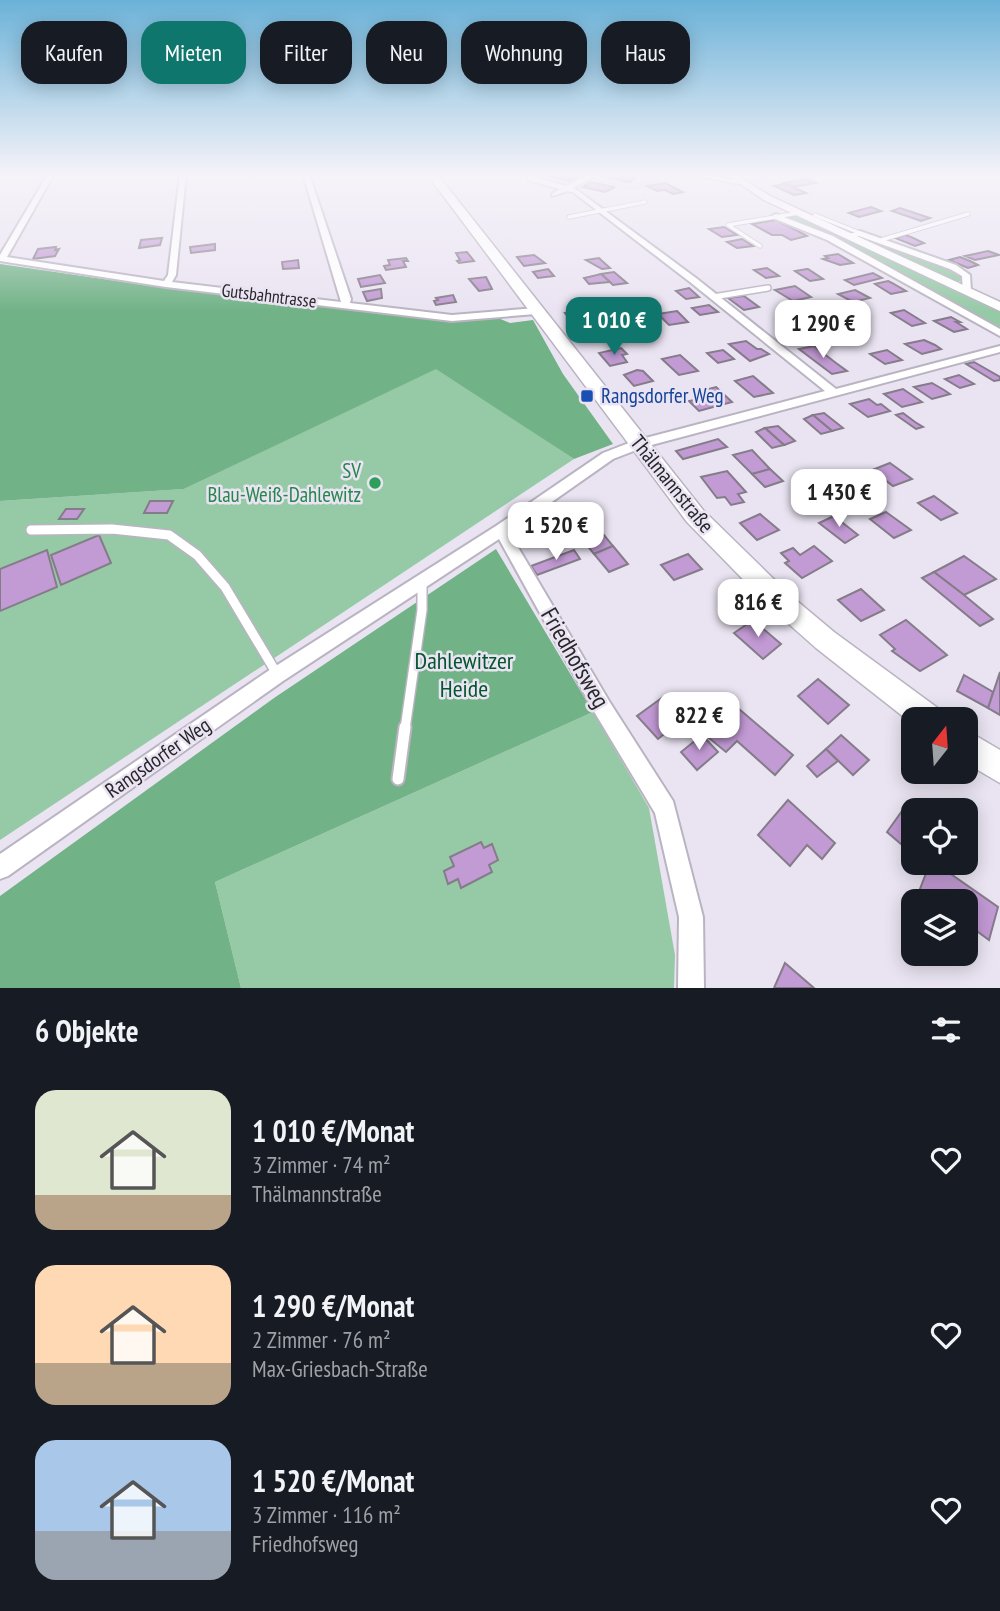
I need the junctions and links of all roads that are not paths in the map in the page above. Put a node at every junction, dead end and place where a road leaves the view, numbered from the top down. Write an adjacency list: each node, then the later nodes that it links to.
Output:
1 (24, 220): 15 (street, Gutsbahntrasse)
2 (178, 220): 15 (street)
3 (321, 220): 19 (street)
4 (467, 220): 21 (main road, Thälmannstraße)
5 (614, 220): 18 (street)
6 (754, 220): 14 (lane)
7 (786, 220): 22 (street)
8 (813, 220): 12 (street)
9 (828, 220): 11 (lane)
10 (948, 220): 13 (lane)
11 (860, 233): 12 (street); 13 (street)
12 (847, 236): 17 (street)
13 (881, 240): 17 (street)
14 (760, 246)
15 (166, 284): 19 (street, Gutsbahntrasse)
16 (768, 288): 18 (lane)
17 (966, 291): 20 (street)
18 (713, 297): 24 (street)
19 (345, 305): 21 (street, Gutsbahntrasse)
20 (1000, 307)
21 (536, 311): 25 (main road, Thälmannstraße)
22 (1000, 333)
23 (1000, 349): 24 (street, Rangsdorfer Weg)
24 (834, 393): 25 (street, Rangsdorfer Weg)
25 (639, 444): 27 (street, Rangsdorfer Weg); 30 (main road, Thälmannstraße)
26 (31, 530): 29 (lane)
27 (501, 530): 28 (street, Rangsdorfer Weg); 35 (street, Friedhofsweg)
28 (422, 581): 29 (street, Rangsdorfer Weg); 33 (lane)
29 (277, 675): 34 (street, Rangsdorfer Weg)
30 (913, 707)
31 (978, 753): 32 (main road)
32 (1000, 768)
33 (398, 779)
34 (0, 868)
35 (691, 988)

